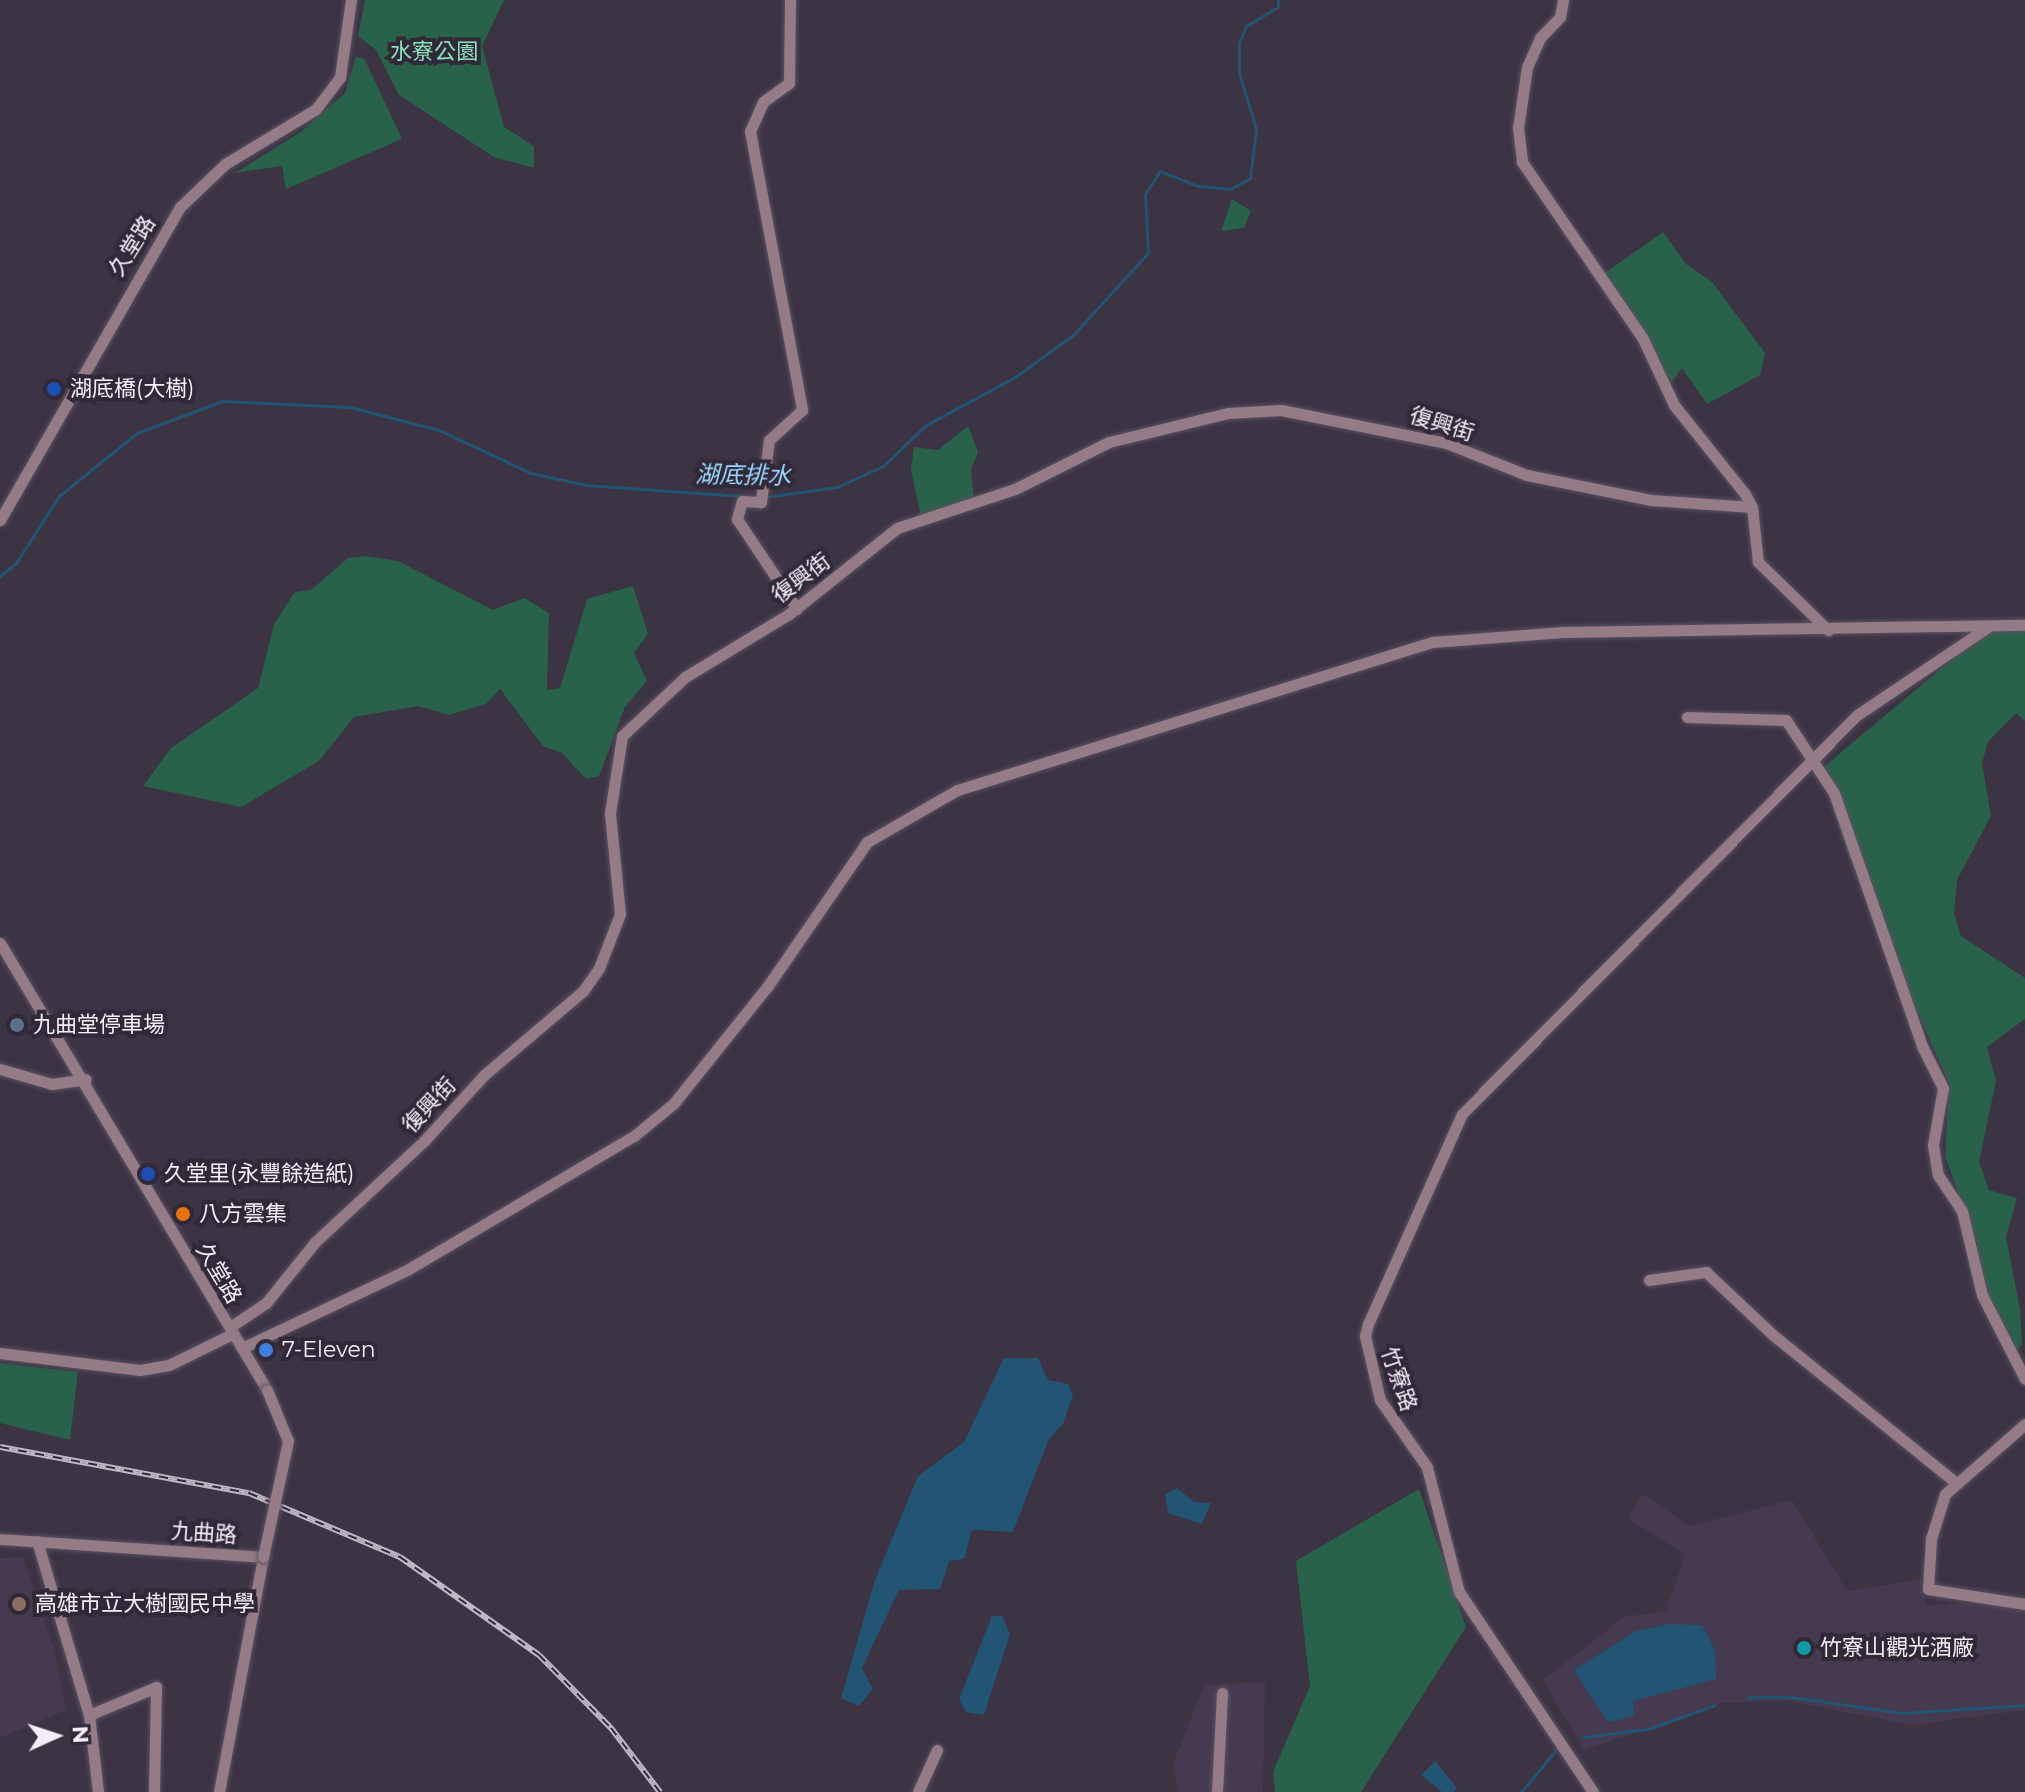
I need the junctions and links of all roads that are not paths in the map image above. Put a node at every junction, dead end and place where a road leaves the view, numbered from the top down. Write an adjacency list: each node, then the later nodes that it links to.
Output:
1 (351, 0): 5 (street, 久堂路)
2 (790, 0): 6 (street)
3 (1563, 0): 4 (street)
4 (1752, 507): 6 (street, 復興街); 9 (street)
5 (0, 520)
6 (797, 609): 16 (street, 復興街)
7 (2025, 625): 8 (street)
8 (1988, 627): 9 (street); 11 (street, 竹寮路)
9 (1828, 630): 17 (street)
10 (1687, 717): 11 (street)
11 (1814, 759): 19 (street); 34 (street, 竹寮路)
12 (0, 943): 14 (street, 久堂路)
13 (0, 1069): 14 (street)
14 (86, 1079): 16 (street, 久堂路)
15 (1649, 1280): 21 (street)
16 (232, 1330): 17 (street, 久堂路); 18 (street, 復興街)
17 (242, 1348): 24 (street, 久堂路, bridge)
18 (0, 1353)
19 (2025, 1379)
20 (2025, 1424): 21 (street)
21 (1955, 1482): 25 (street)
22 (0, 1539): 23 (street, 九曲路)
23 (37, 1541): 24 (street, 九曲路); 27 (street)
24 (263, 1557): 31 (street, 九曲路)
25 (2025, 1604)
26 (1222, 1693): 33 (street)
27 (89, 1715): 29 (street); 30 (street)
28 (937, 1750): 32 (street)
29 (98, 1792)
30 (154, 1792)
31 (219, 1792)
32 (918, 1792)
33 (1217, 1792)
34 (1593, 1792)

